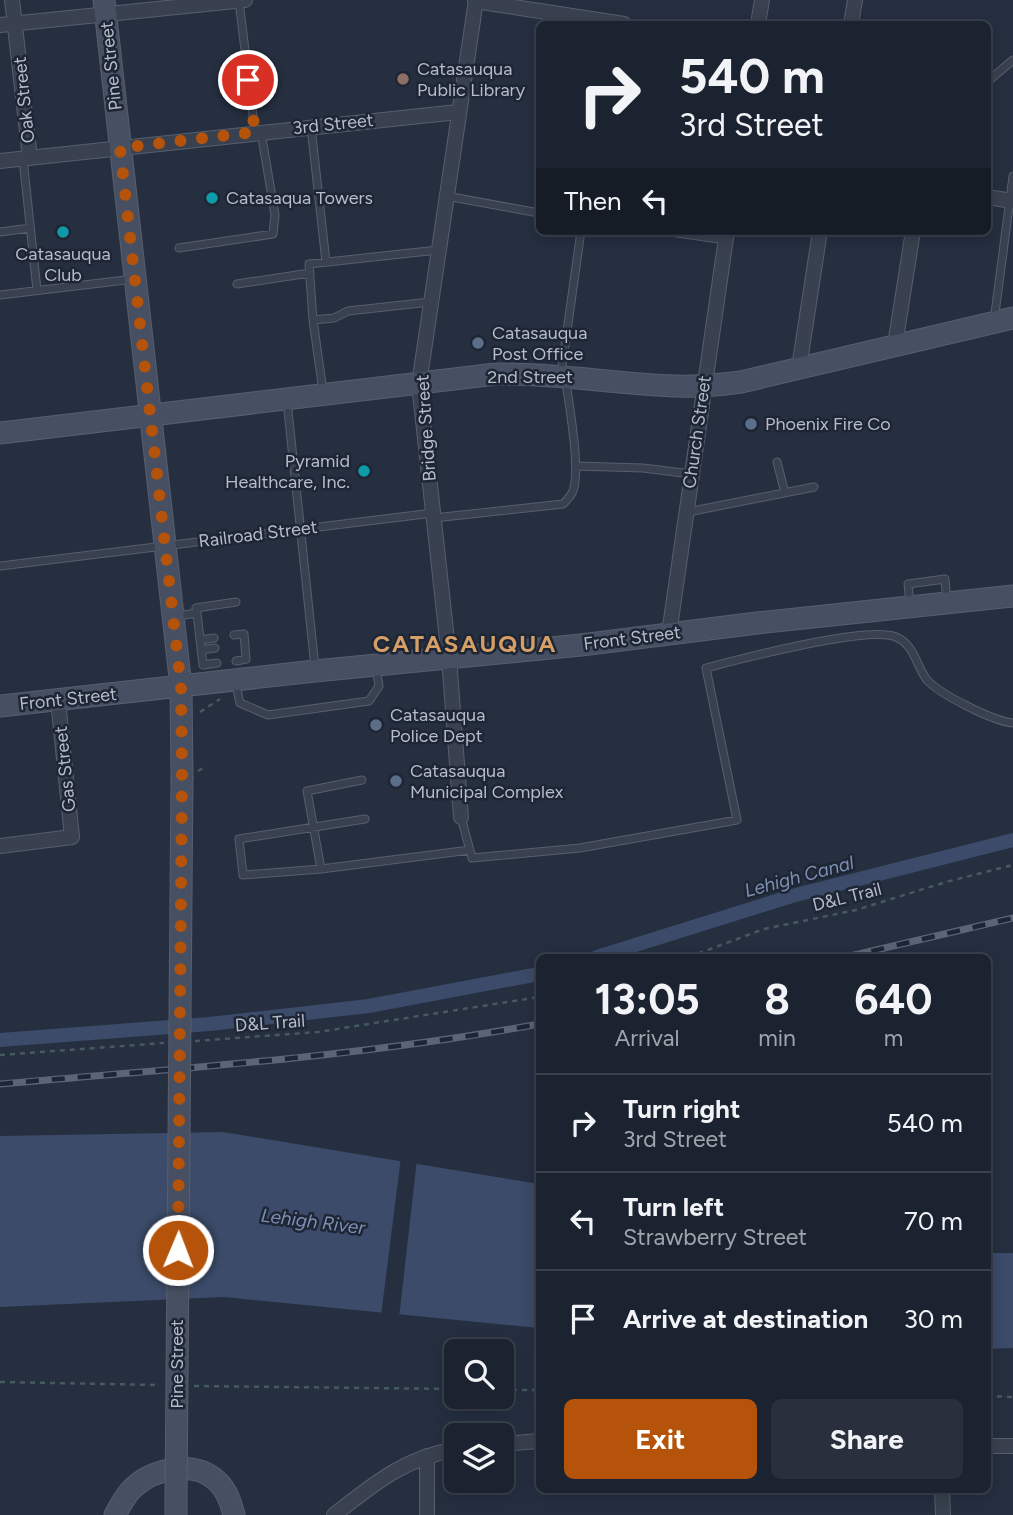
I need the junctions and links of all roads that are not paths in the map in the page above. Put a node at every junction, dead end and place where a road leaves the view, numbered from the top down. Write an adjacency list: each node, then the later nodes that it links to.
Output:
1 (12, 0): 11 (street, Oak Street)
2 (239, 0): 3 (street); 7 (street); 16 (lane)
3 (245, 0)
4 (762, 0): 9 (street)
5 (855, 0): 10 (street)
6 (475, 1): 8 (street); 14 (street, Bridge Street)
7 (104, 6): 11 (street); 17 (main road, Pine Street)
8 (598, 21)
9 (758, 21)
10 (852, 21)
11 (7, 24): 18 (street, Oak Street)
12 (1013, 60): 13 (lane)
13 (991, 79)
14 (458, 112): 15 (street, 3rd Street); 21 (street, Bridge Street)
15 (310, 126): 16 (street, 3rd Street); 33 (lane)
16 (258, 132): 17 (street, 3rd Street); 31 (lane)
17 (120, 148): 18 (street, 3rd Street); 35 (main road, Pine Street)
18 (27, 159): 19 (street, 3rd Street); 25 (lane)
19 (0, 161)
20 (1013, 176): 23 (lane)
21 (446, 196): 24 (lane); 32 (street, Bridge Street)
22 (991, 198): 23 (street)
23 (1011, 201): 41 (lane)
24 (536, 212)
25 (30, 228): 26 (lane); 37 (lane)
26 (0, 232)
27 (580, 235): 44 (lane)
28 (726, 235): 46 (street, Church Street)
29 (819, 235): 43 (street)
30 (912, 235): 42 (street)
31 (178, 248)
32 (438, 250): 33 (lane); 39 (street, Bridge Street)
33 (326, 262): 34 (lane)
34 (310, 273): 36 (lane); 40 (lane)
35 (134, 279): 37 (lane); 49 (main road, Pine Street)
36 (237, 284)
37 (37, 290): 38 (lane)
38 (0, 295)
39 (430, 302): 40 (lane); 45 (street, Bridge Street)
40 (313, 320): 47 (lane)
41 (1003, 321): 42 (main road, 2nd Street)
42 (895, 345): 43 (main road, 2nd Street)
43 (799, 368): 46 (main road, 2nd Street)
44 (563, 375): 45 (main road, 2nd Street); 46 (main road, 2nd Street); 52 (lane)
45 (419, 384): 47 (main road, 2nd Street); 57 (street, Bridge Street)
46 (703, 386): 53 (street, Church Street)
47 (323, 396): 48 (main road, 2nd Street)
48 (287, 400): 49 (main road, 2nd Street); 58 (lane)
49 (150, 417): 50 (main road, 2nd Street); 59 (main road, Pine Street)
50 (0, 433)
51 (777, 462): 55 (lane)
52 (576, 466): 53 (lane); 57 (lane, Railroad Street)
53 (691, 474): 56 (street, Church Street)
54 (814, 487): 55 (lane)
55 (785, 494): 56 (lane)
56 (686, 512): 65 (street, Church Street)
57 (433, 515): 58 (lane, Railroad Street); 73 (street, Bridge Street)
58 (300, 528): 59 (lane, Railroad Street); 78 (lane)
59 (165, 545): 60 (lane, Railroad Street); 64 (main road, Pine Street)
60 (0, 566)
61 (1013, 596): 65 (main road, Front Street)
62 (236, 602): 63 (lane)
63 (197, 613): 64 (lane); 68 (lane)
64 (173, 616): 74 (main road, Pine Street)
65 (669, 634): 73 (main road, Front Street)
66 (234, 635): 69 (lane)
67 (214, 638): 68 (lane)
68 (200, 640): 72 (lane)
69 (245, 645): 70 (lane); 77 (lane)
70 (235, 646)
71 (215, 648): 72 (lane)
72 (201, 653): 74 (lane); 75 (lane)
73 (449, 658): 76 (main road, Front Street); 84 (street, Bridge Street)
74 (177, 659): 79 (main road, Pine Street)
75 (217, 663)
76 (376, 665): 77 (lane); 78 (main road, Front Street)
77 (241, 670): 78 (main road, Front Street); 79 (main road, Front Street)
78 (315, 671)
79 (181, 687): 80 (main road, Front Street); 97 (main road, Pine Street, bridge)
80 (58, 700): 81 (main road, Front Street); 87 (street, Gas Street)
81 (0, 706)
82 (1013, 723): 88 (lane)
83 (362, 780): 86 (lane)
84 (461, 817): 88 (lane)
85 (365, 819): 86 (lane)
86 (312, 827): 89 (lane); 89 (lane)
87 (0, 846)
88 (470, 850): 89 (lane)
89 (321, 869)
90 (536, 1441): 91 (street)
91 (514, 1443)
92 (991, 1446): 93 (street)
93 (1013, 1446)
94 (444, 1452): 95 (street)
95 (427, 1456): 100 (street); 101 (street)
96 (942, 1493): 102 (street)
97 (176, 1508)
98 (115, 1515): 99 (main road)
99 (234, 1515)
100 (334, 1515)
101 (427, 1515)
102 (943, 1515)

